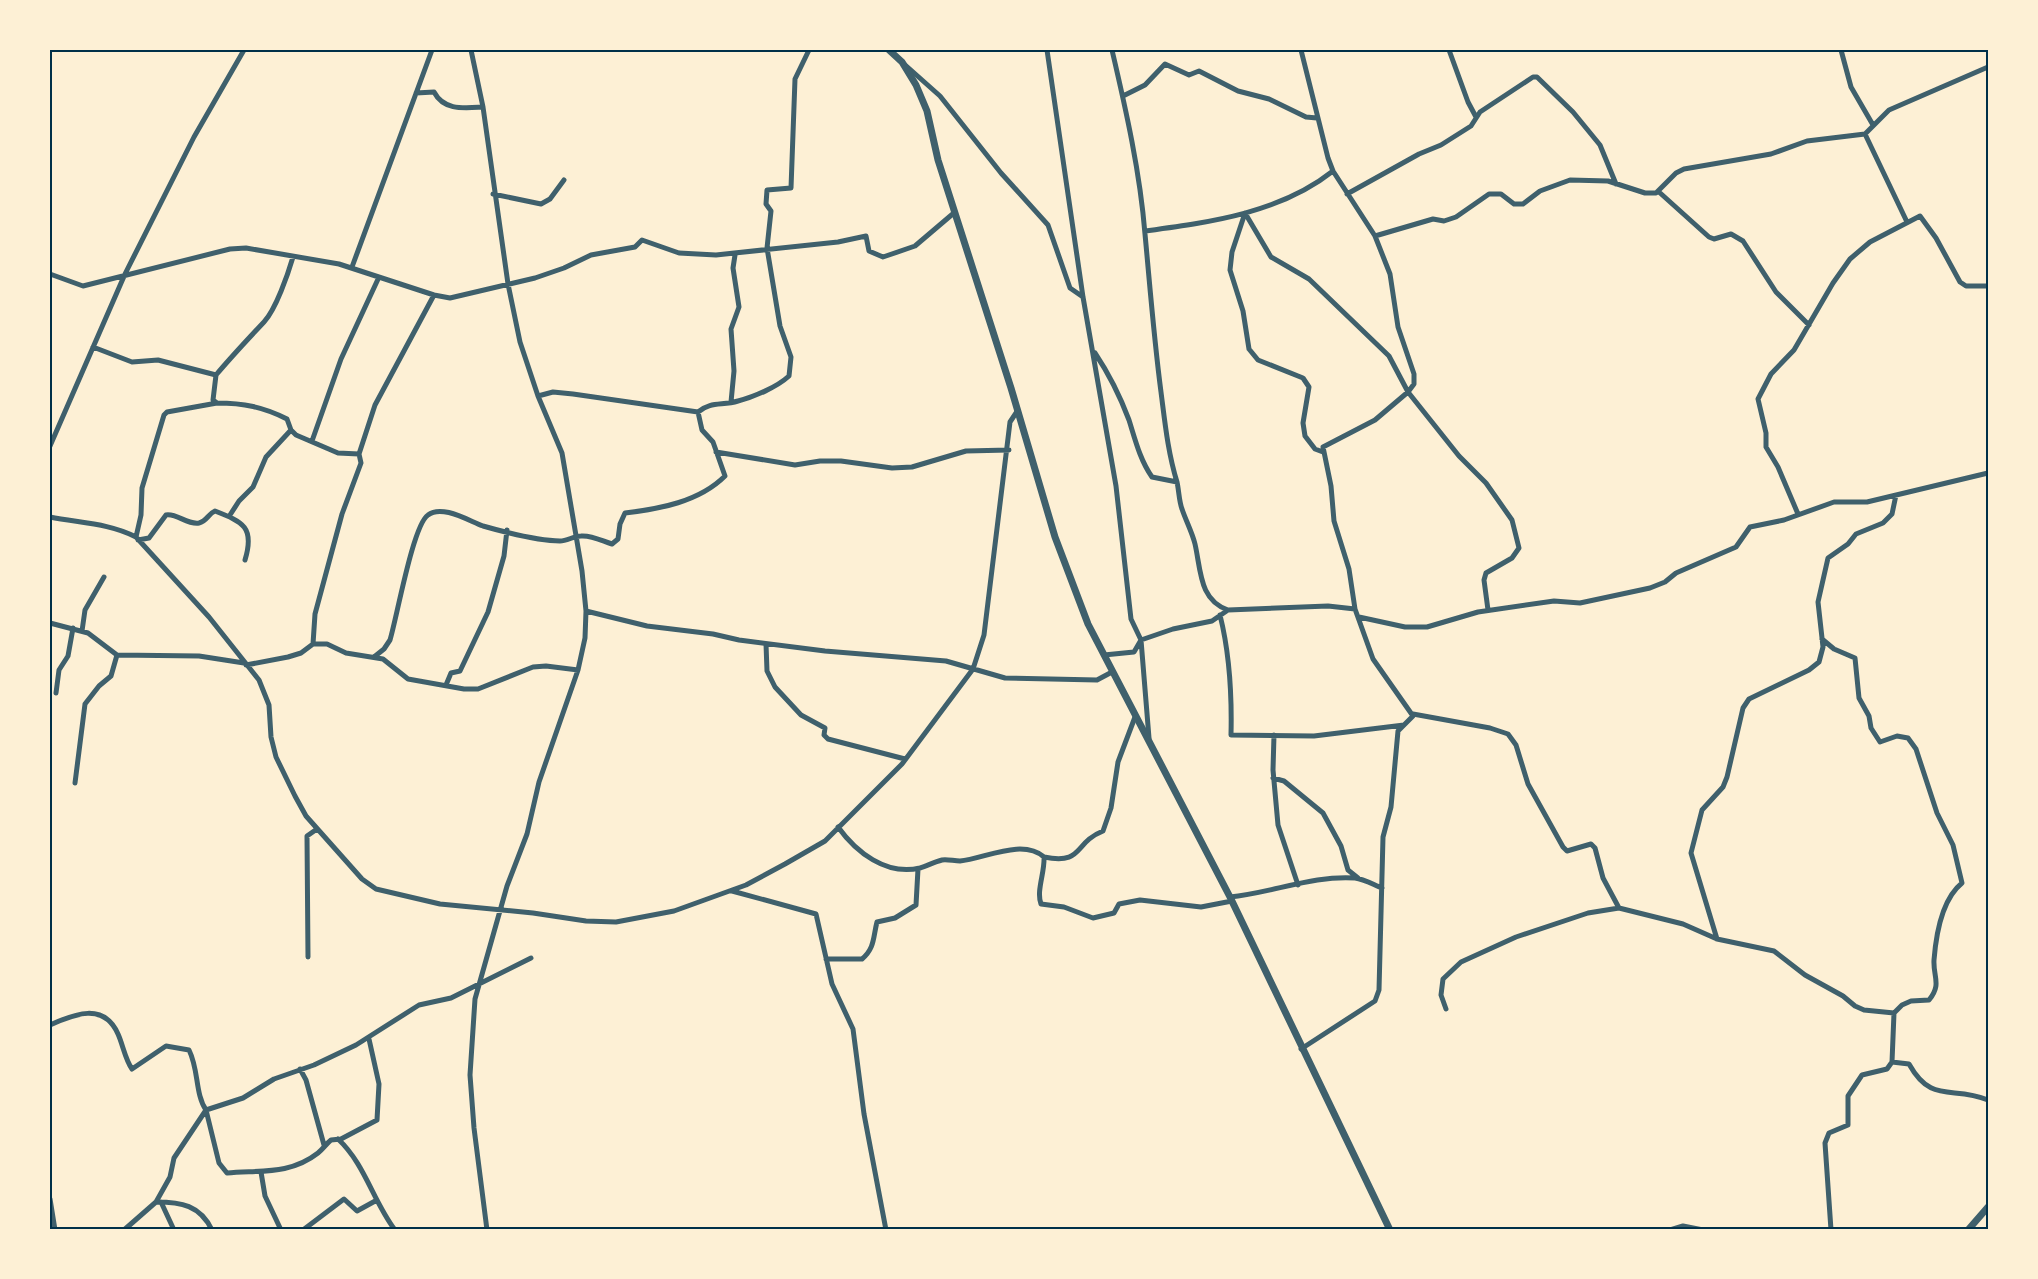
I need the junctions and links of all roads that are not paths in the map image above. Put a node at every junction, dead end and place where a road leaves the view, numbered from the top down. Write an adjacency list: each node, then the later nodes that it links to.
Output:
1 (244, 50): 35 (street)
2 (432, 50): 13 (street)
3 (471, 50): 15 (street)
4 (809, 50): 31 (street)
5 (889, 50): 11 (street)
6 (1047, 50): 41 (street)
7 (1112, 50): 14 (street)
8 (1301, 50): 17 (street)
9 (1449, 50): 16 (street)
10 (1841, 50): 18 (street)
11 (902, 62): 26 (street); 41 (street)
12 (1989, 67): 18 (street)
13 (416, 93): 15 (street); 34 (street)
14 (1123, 96): 17 (street); 29 (street)
15 (483, 107): 24 (street)
16 (1476, 117): 22 (street); 25 (street)
17 (1317, 118): 20 (street)
18 (1874, 125): 19 (street)
19 (1865, 135): 23 (street); 28 (street)
20 (1333, 171): 25 (street); 27 (street)
21 (564, 180): 24 (street)
22 (1616, 184): 23 (street); 30 (street)
23 (1659, 192): 42 (street)
24 (493, 194): 38 (street)
25 (1347, 194): 30 (street)
26 (955, 212): 31 (street); 50 (street)
27 (1245, 213): 29 (street); 46 (street); 57 (street)
28 (1907, 222): 39 (street); 42 (street)
29 (1145, 231): 60 (street)
30 (1375, 236): 46 (street)
31 (767, 248): 32 (street); 48 (street)
32 (735, 255): 38 (street); 48 (street)
33 (293, 257): 34 (street); 35 (street); 45 (street)
34 (352, 267): 37 (street)
35 (125, 274): 36 (street); 43 (street)
36 (50, 276)
37 (379, 277): 40 (street); 53 (street)
38 (508, 284): 40 (street); 47 (street)
39 (1989, 286)
40 (434, 295): 58 (street)
41 (1083, 297): 44 (street)
42 (1809, 325): 62 (street)
43 (93, 347): 45 (street); 54 (street)
44 (1093, 349): 60 (street); 80 (street)
45 (216, 375): 49 (street)
46 (1407, 392): 57 (street); 72 (street)
47 (538, 396): 51 (street); 66 (street)
48 (731, 402): 51 (street)
49 (217, 403): 52 (street); 67 (street)
50 (1018, 410): 55 (street); 84 (street)
51 (698, 412): 56 (street)
52 (291, 430): 53 (street); 63 (street)
53 (312, 441): 58 (street)
54 (50, 446)
55 (1009, 450): 56 (street); 87 (street)
56 (716, 452): 66 (street)
57 (1323, 452): 70 (street)
58 (359, 454): 81 (street)
59 (1989, 473): 61 (street)
60 (1177, 482): 71 (street)
61 (1896, 495): 62 (street); 79 (street)
62 (1798, 514): 72 (street)
63 (230, 516): 67 (street); 68 (street)
64 (50, 517): 67 (street)
65 (507, 530): 66 (street); 85 (street); 90 (street)
66 (576, 537): 73 (street)
67 (137, 539): 86 (street)
68 (245, 560)
69 (104, 577): 78 (street)
70 (1355, 609): 71 (street); 75 (street)
71 (1228, 610): 74 (street)
72 (1488, 610): 75 (street)
73 (586, 611): 82 (street); 88 (street)
74 (1220, 615): 80 (street); 95 (street)
75 (1359, 618): 92 (street)
76 (50, 623): 77 (street)
77 (73, 628): 78 (street); 91 (street)
78 (82, 631): 83 (street)
79 (1822, 639): 111 (street); 117 (street)
80 (1141, 640): 84 (street); 96 (street)
81 (313, 644): 85 (street); 86 (street)
82 (766, 644): 87 (street); 97 (street)
83 (117, 655): 86 (street); 99 (street)
84 (1104, 655): 89 (street)
85 (374, 657): 90 (street)
86 (245, 664): 101 (street)
87 (973, 669): 89 (street); 97 (street)
88 (578, 670): 90 (street); 110 (street)
89 (1112, 672): 93 (street)
90 (446, 685)
91 (56, 693)
92 (1413, 714): 94 (street); 109 (street)
93 (1135, 717): 96 (street); 102 (street)
94 (1406, 725): 95 (street); 106 (street)
95 (1274, 735): 98 (street)
96 (1149, 743): 108 (street)
97 (905, 759): 100 (street)
98 (1273, 778): 104 (street); 105 (street)
99 (75, 783)
100 (838, 828): 103 (street); 107 (street)
101 (317, 829): 110 (street); 112 (street)
102 (1044, 857): 103 (street); 108 (street)
103 (918, 869): 114 (street)
104 (1358, 878): 105 (street); 106 (street)
105 (1298, 885): 108 (street)
106 (1382, 888): 120 (street)
107 (731, 891): 110 (street); 114 (street)
108 (1231, 899): 120 (street)
109 (1619, 908): 111 (street); 116 (street)
110 (502, 910): 115 (street)
111 (1717, 939): 117 (street)
112 (308, 957)
113 (531, 958): 115 (street)
114 (826, 959): 140 (street)
115 (479, 982): 119 (street); 139 (street)
116 (1446, 1009)
117 (1894, 1013): 121 (street)
118 (50, 1024): 124 (street)
119 (369, 1039): 122 (street); 125 (street)
120 (1301, 1049): 141 (street)
121 (1892, 1062): 123 (street); 144 (street)
122 (300, 1069): 124 (street); 126 (street)
123 (1989, 1100)
124 (206, 1110): 127 (street); 130 (street)
125 (337, 1138): 126 (street); 129 (street)
126 (324, 1145): 127 (street)
127 (261, 1172): 136 (street)
128 (50, 1199): 133 (street)
129 (377, 1200): 137 (street); 138 (street)
130 (158, 1202): 132 (street); 134 (street); 135 (street)
131 (1989, 1207): 145 (street)
132 (126, 1229)
133 (56, 1230)
134 (174, 1230)
135 (212, 1230)
136 (281, 1230)
137 (303, 1230)
138 (395, 1230)
139 (488, 1230)
140 (886, 1230)
141 (1390, 1230)
142 (1670, 1230): 143 (street)
143 (1703, 1230)
144 (1831, 1230)
145 (1968, 1230)

